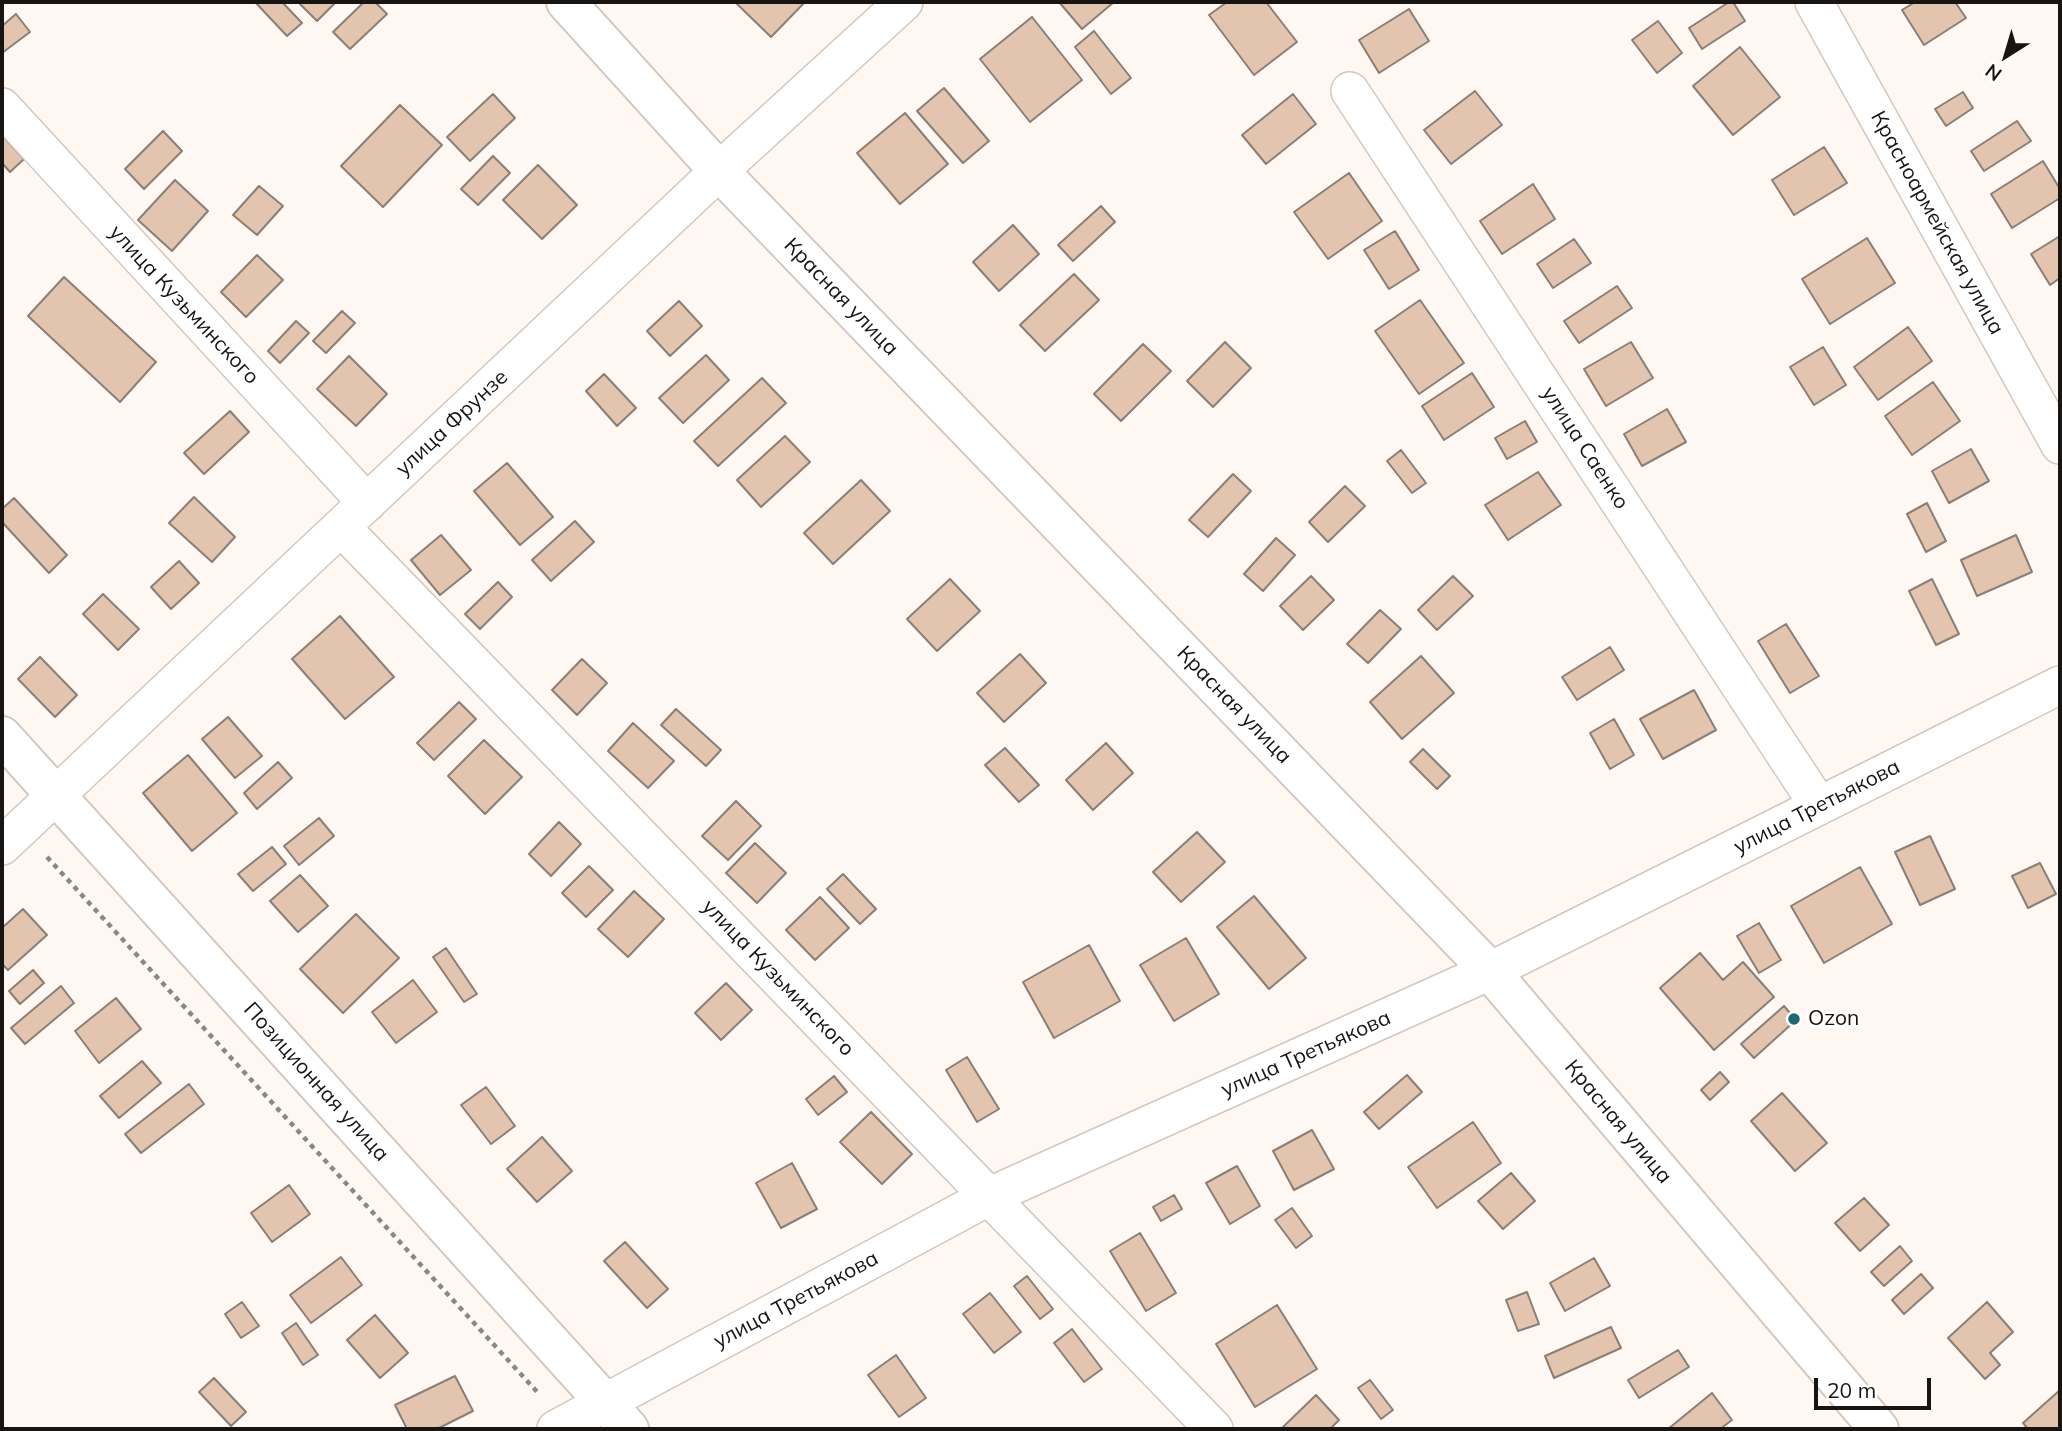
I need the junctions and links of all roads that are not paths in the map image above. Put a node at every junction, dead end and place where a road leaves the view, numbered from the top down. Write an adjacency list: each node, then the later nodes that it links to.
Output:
1 (566, 2): 6 (main road, Красная улица)
2 (904, 2): 6 (street, улица Фрунзе)
3 (1814, 2): 7 (street, Красноармейская улица)
4 (1350, 91): 12 (street, улица Саенко)
5 (2, 107): 8 (street, улица Кузьминского)
6 (719, 171): 8 (street, улица Фрунзе); 14 (main road, Красная улица)
7 (2060, 445)
8 (354, 515): 11 (street, улица Фрунзе); 15 (street, улица Кузьминского)
9 (2060, 685): 12 (street, улица Третьякова)
10 (2, 736): 11 (main road, Позиционная улица)
11 (58, 797): 13 (street, улица Фрунзе); 16 (main road, Позиционная улица)
12 (1819, 806): 14 (street, улица Третьякова)
13 (12, 838)
14 (1490, 971): 15 (street, улица Третьякова); 19 (main road, Красная улица)
15 (990, 1196): 16 (street, улица Третьякова); 18 (street, улица Кузьминского)
16 (617, 1415): 17 (street, улица Третьякова)
17 (561, 1426)
18 (1214, 1429)
19 (1879, 1429)

